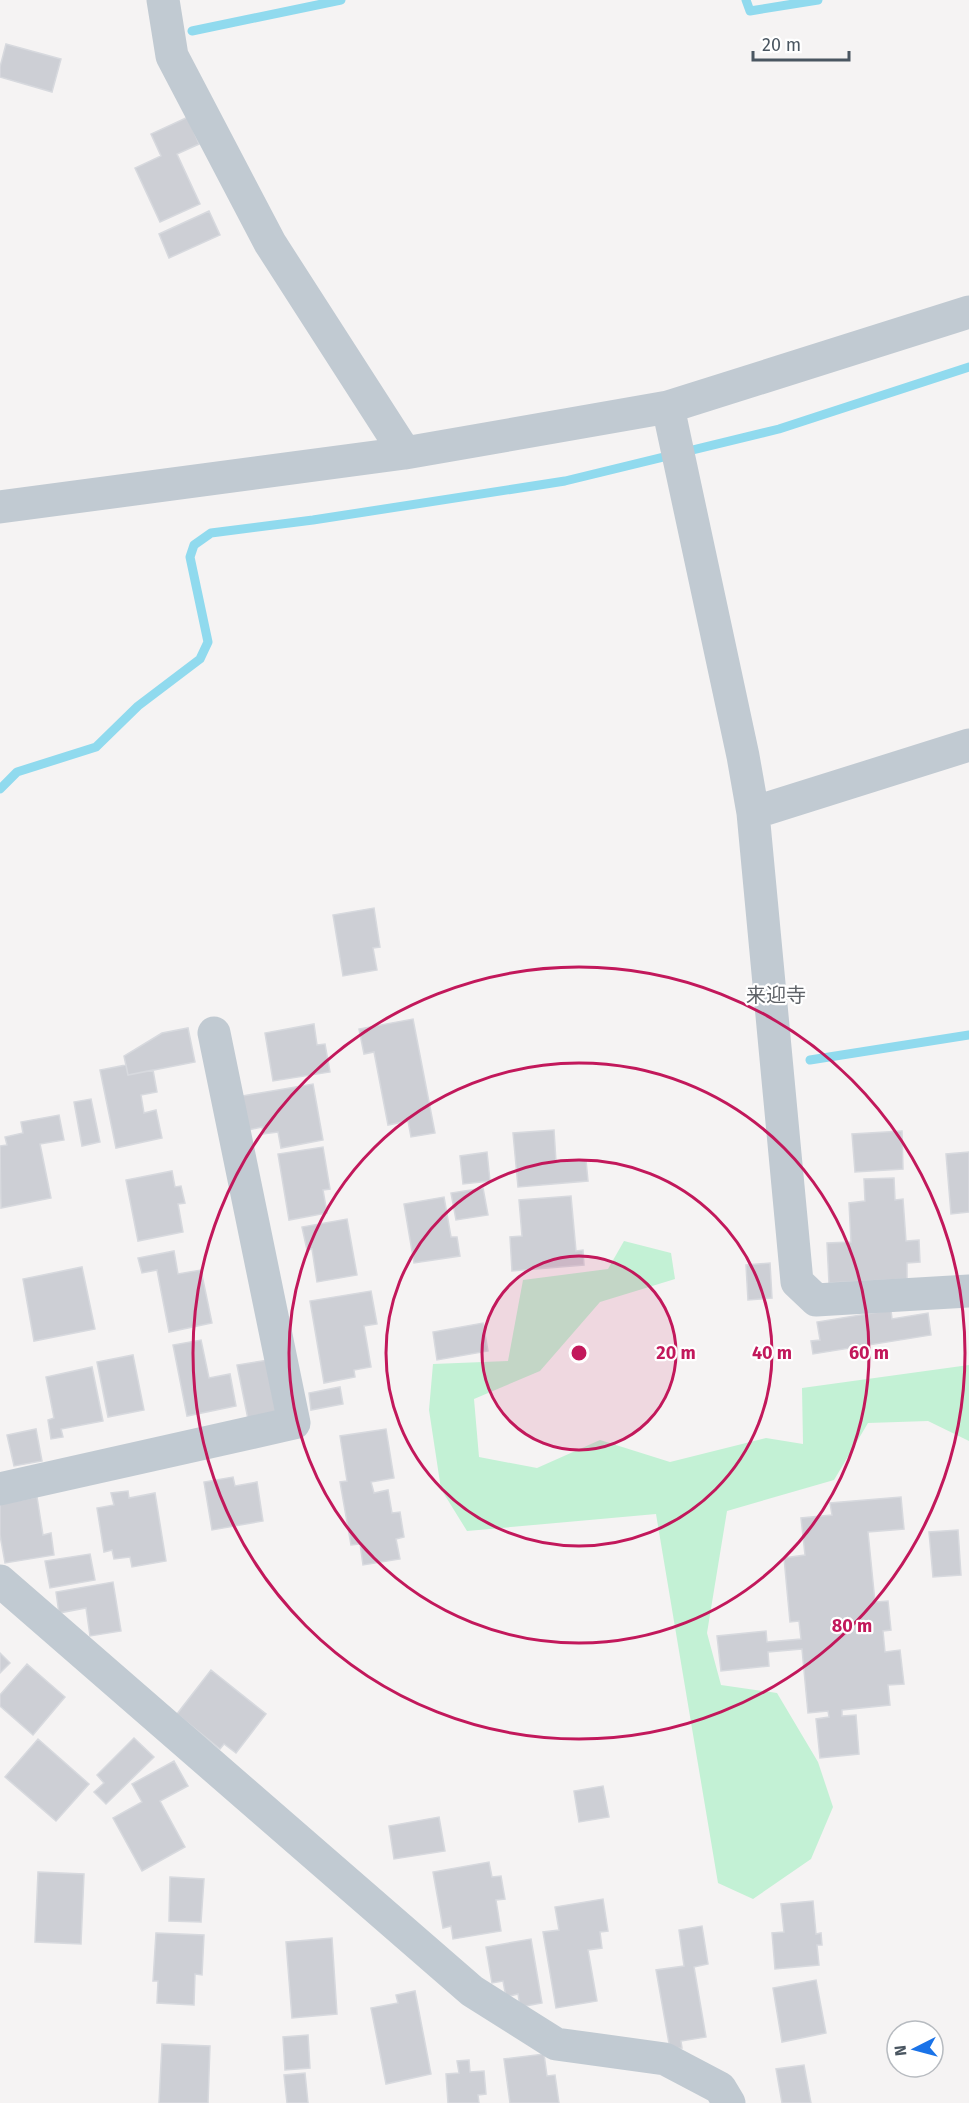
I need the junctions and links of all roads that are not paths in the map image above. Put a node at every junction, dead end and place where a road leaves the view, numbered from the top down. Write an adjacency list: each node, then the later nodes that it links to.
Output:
1 (163, 0): 4 (street)
2 (969, 312): 3 (street)
3 (668, 407): 4 (street); 7 (street)
4 (405, 453): 5 (street)
5 (0, 507)
6 (969, 745): 7 (street)
7 (753, 813): 9 (street)
8 (214, 1033): 10 (street)
9 (969, 1291)
10 (0, 1489)
11 (0, 1581): 12 (street)
12 (729, 2103)

